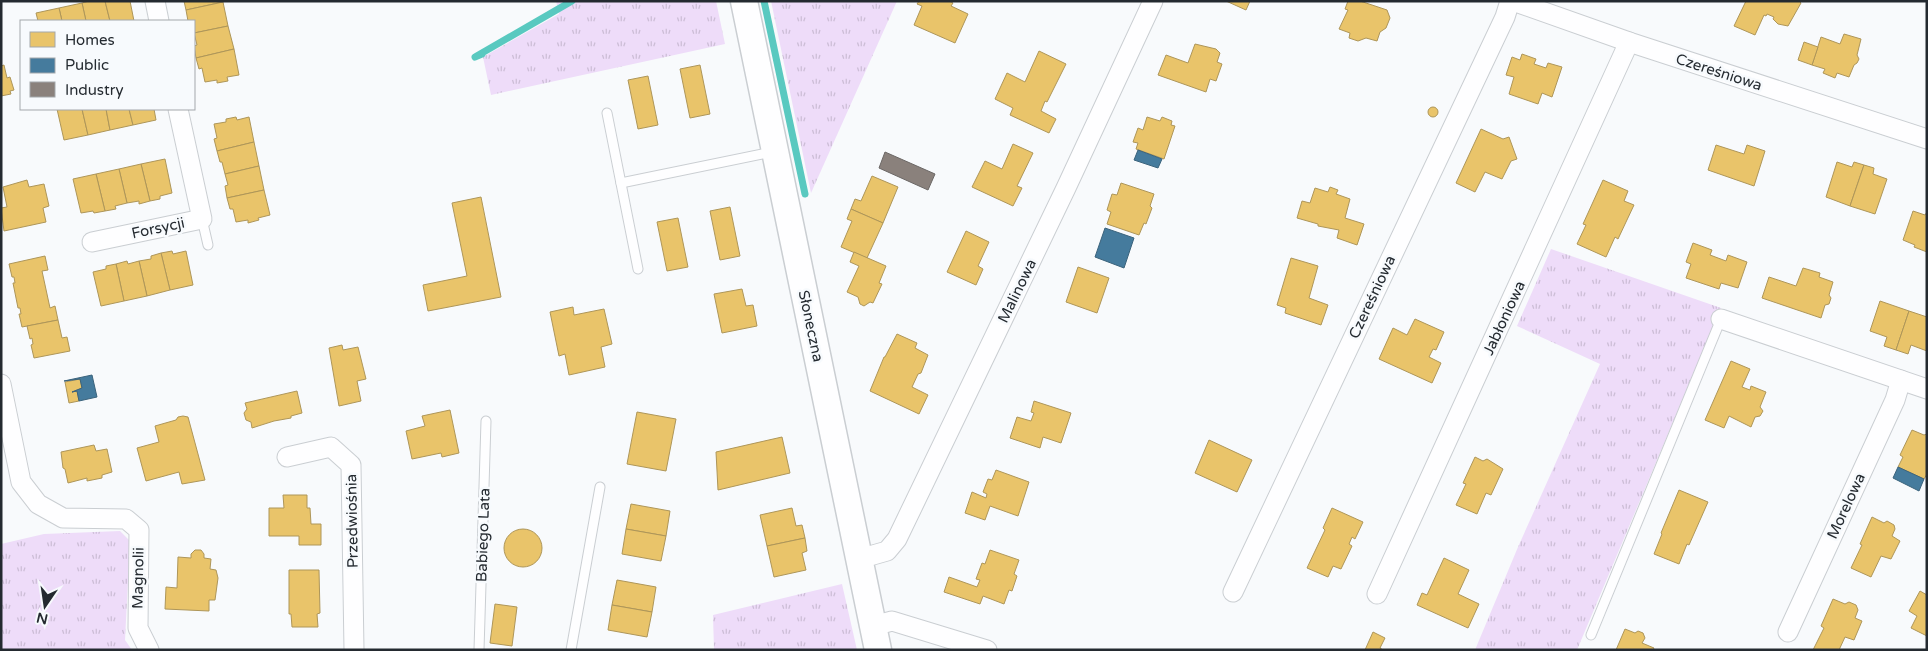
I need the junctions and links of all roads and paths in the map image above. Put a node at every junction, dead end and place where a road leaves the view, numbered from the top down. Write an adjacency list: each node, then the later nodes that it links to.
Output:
1 (155, 1): 5 (street)
2 (744, 1): 10 (street, Słoneczna)
3 (1153, 1): 23 (street, Malinowa)
4 (1511, 1): 6 (street, Czereśniowa); 24 (street, Czereśniowa)
5 (160, 20)
6 (1629, 42): 9 (street, Czereśniowa); 25 (street, Jabłoniowa)
7 (178, 110): 12 (street, Forsycji)
8 (607, 113): 11 (lane)
9 (1927, 139)
10 (774, 151): 11 (lane); 23 (street, Słoneczna)
11 (621, 183): 15 (lane)
12 (202, 219): 13 (street, Forsycji); 14 (lane)
13 (92, 242)
14 (208, 245)
15 (638, 269)
16 (1721, 319): 17 (street); 27 (lane)
17 (1901, 380): 19 (street); 26 (street, Morelowa)
18 (1, 384): 29 (street, Magnolii)
19 (1927, 389)
20 (486, 421): 31 (lane, Babiego Lata)
21 (286, 457): 30 (street, Przedwiośnia)
22 (600, 487): 32 (lane)
23 (859, 559): 28 (street, Słoneczna)
24 (1233, 592)
25 (1377, 594)
26 (1788, 632)
27 (1591, 635)
28 (876, 638): 33 (street)
29 (149, 650)
30 (354, 650)
31 (479, 650)
32 (571, 650)
33 (986, 650)

